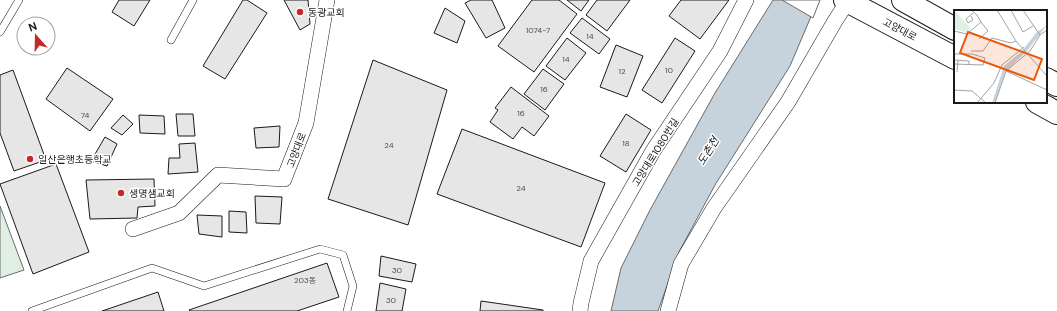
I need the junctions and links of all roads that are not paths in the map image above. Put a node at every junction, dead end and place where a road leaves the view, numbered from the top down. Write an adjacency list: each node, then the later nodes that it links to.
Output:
1 (19, 0): 8 (lane)
2 (193, 0): 9 (lane)
3 (327, 0): 15 (street, 고양대로)
4 (746, 0): 18 (street, 고양대로1080번길)
5 (904, 0): 7 (main road)
6 (847, 1): 10 (main road, 고양대로); 19 (street)
7 (954, 27)
8 (0, 32)
9 (171, 40)
10 (954, 57)
11 (1047, 80): 12 (main road)
12 (1057, 85)
13 (1039, 103): 14 (main road)
14 (1057, 113)
15 (133, 229)
16 (32, 311): 17 (lane)
17 (347, 311)
18 (580, 311)
19 (668, 311)

